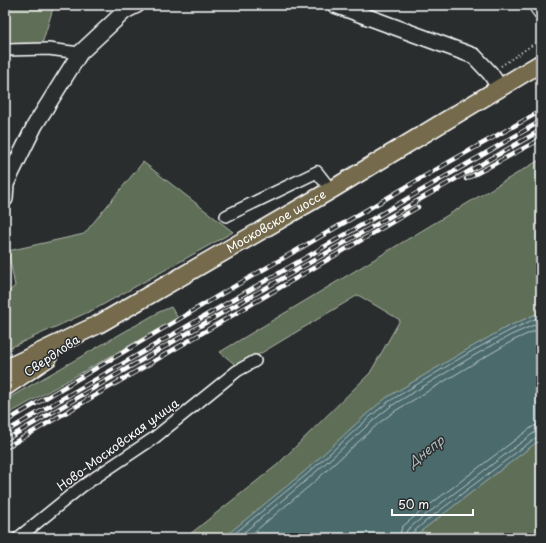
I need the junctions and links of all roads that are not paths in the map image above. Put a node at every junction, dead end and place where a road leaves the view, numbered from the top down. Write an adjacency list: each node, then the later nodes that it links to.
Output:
1 (137, 5): 6 (street)
2 (335, 5): 8 (street)
3 (530, 5): 4 (lane)
4 (541, 20)
5 (5, 50): 6 (street)
6 (80, 52): 10 (street)
7 (541, 63): 8 (main road, Московское шоссе)
8 (500, 88): 9 (main road, Московское шоссе)
9 (331, 190): 11 (street); 12 (main road, Московское шоссе)
10 (5, 199)
11 (226, 216)
12 (99, 324): 14 (main road, Московское шоссе); 15 (main road, Свердлова)
13 (255, 361): 16 (street, Ново-Московская улица)
14 (5, 369)
15 (5, 387)
16 (18, 538)

